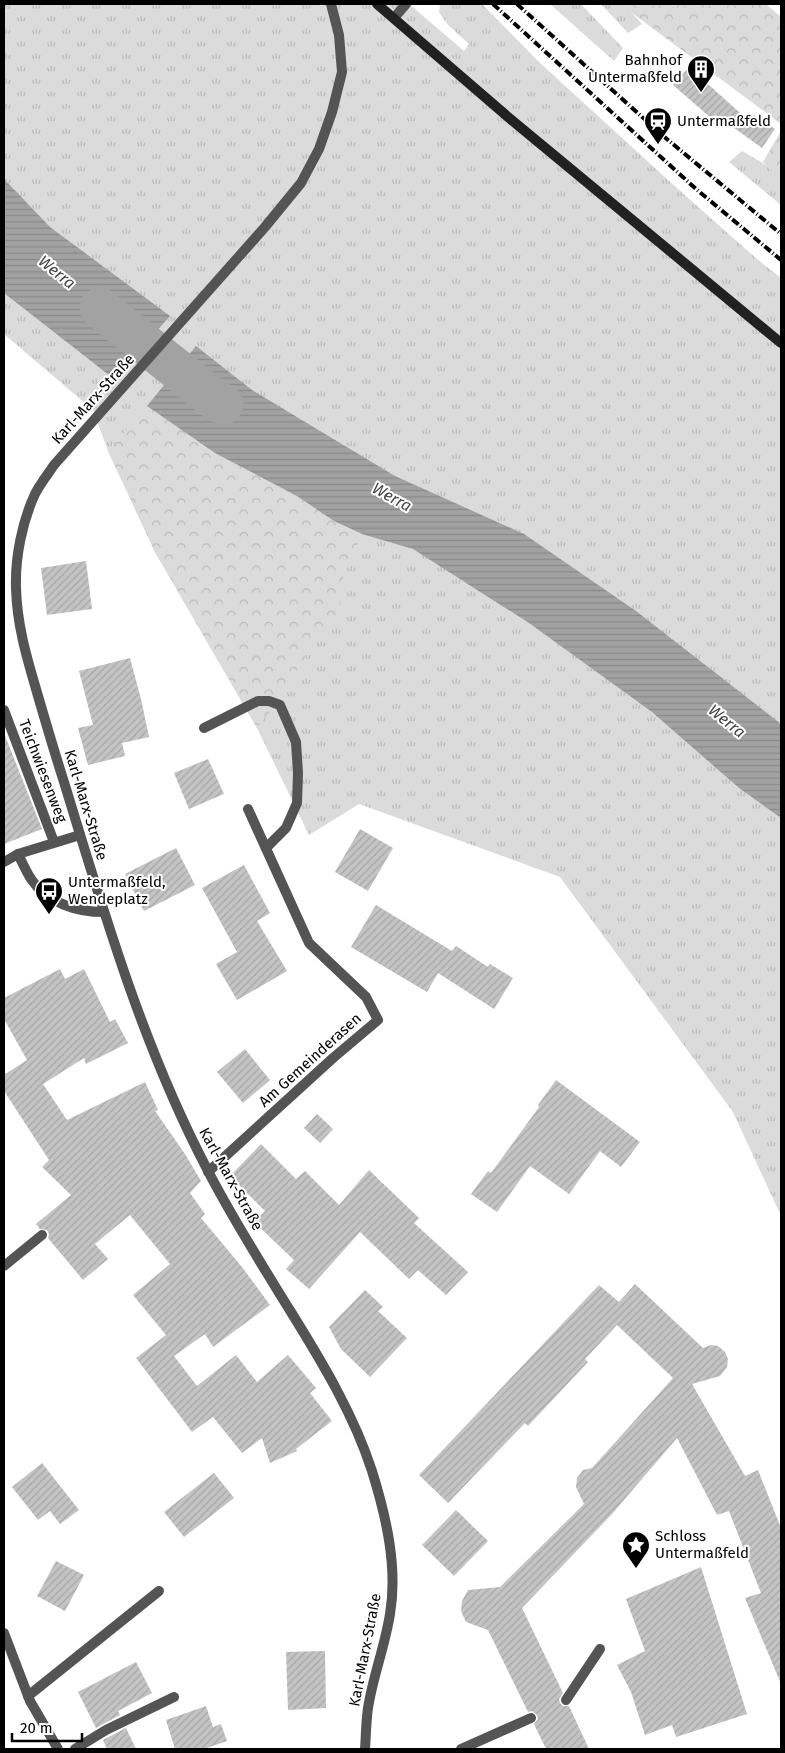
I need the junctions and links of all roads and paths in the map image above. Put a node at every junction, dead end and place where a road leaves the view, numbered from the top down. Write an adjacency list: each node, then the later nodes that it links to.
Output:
1 (331, 4): 9 (street, Karl-Marx-Straße)
2 (377, 4): 4 (main road)
3 (406, 4): 4 (street)
4 (394, 18): 5 (main road)
5 (781, 343)
6 (4, 710): 10 (street, Teichwiesenweg)
7 (204, 728): 11 (street)
8 (248, 809): 11 (street, Am Gemeinderasen)
9 (80, 835): 10 (street); 14 (street, Karl-Marx-Straße)
10 (54, 842): 12 (street)
11 (266, 848): 15 (street, Am Gemeinderasen)
12 (18, 854): 13 (street); 14 (street)
13 (4, 862)
14 (104, 912): 15 (street, Karl-Marx-Straße)
15 (208, 1172): 27 (street, Karl-Marx-Straße)
16 (42, 1235): 17 (street)
17 (4, 1266)
18 (159, 1591): 21 (street)
19 (4, 1633): 21 (street)
20 (600, 1649): 23 (street)
21 (28, 1696): 25 (street)
22 (174, 1697): 26 (street)
23 (566, 1700)
24 (531, 1718): 28 (street)
25 (58, 1749)
26 (75, 1749)
27 (365, 1749)
28 (461, 1749)

